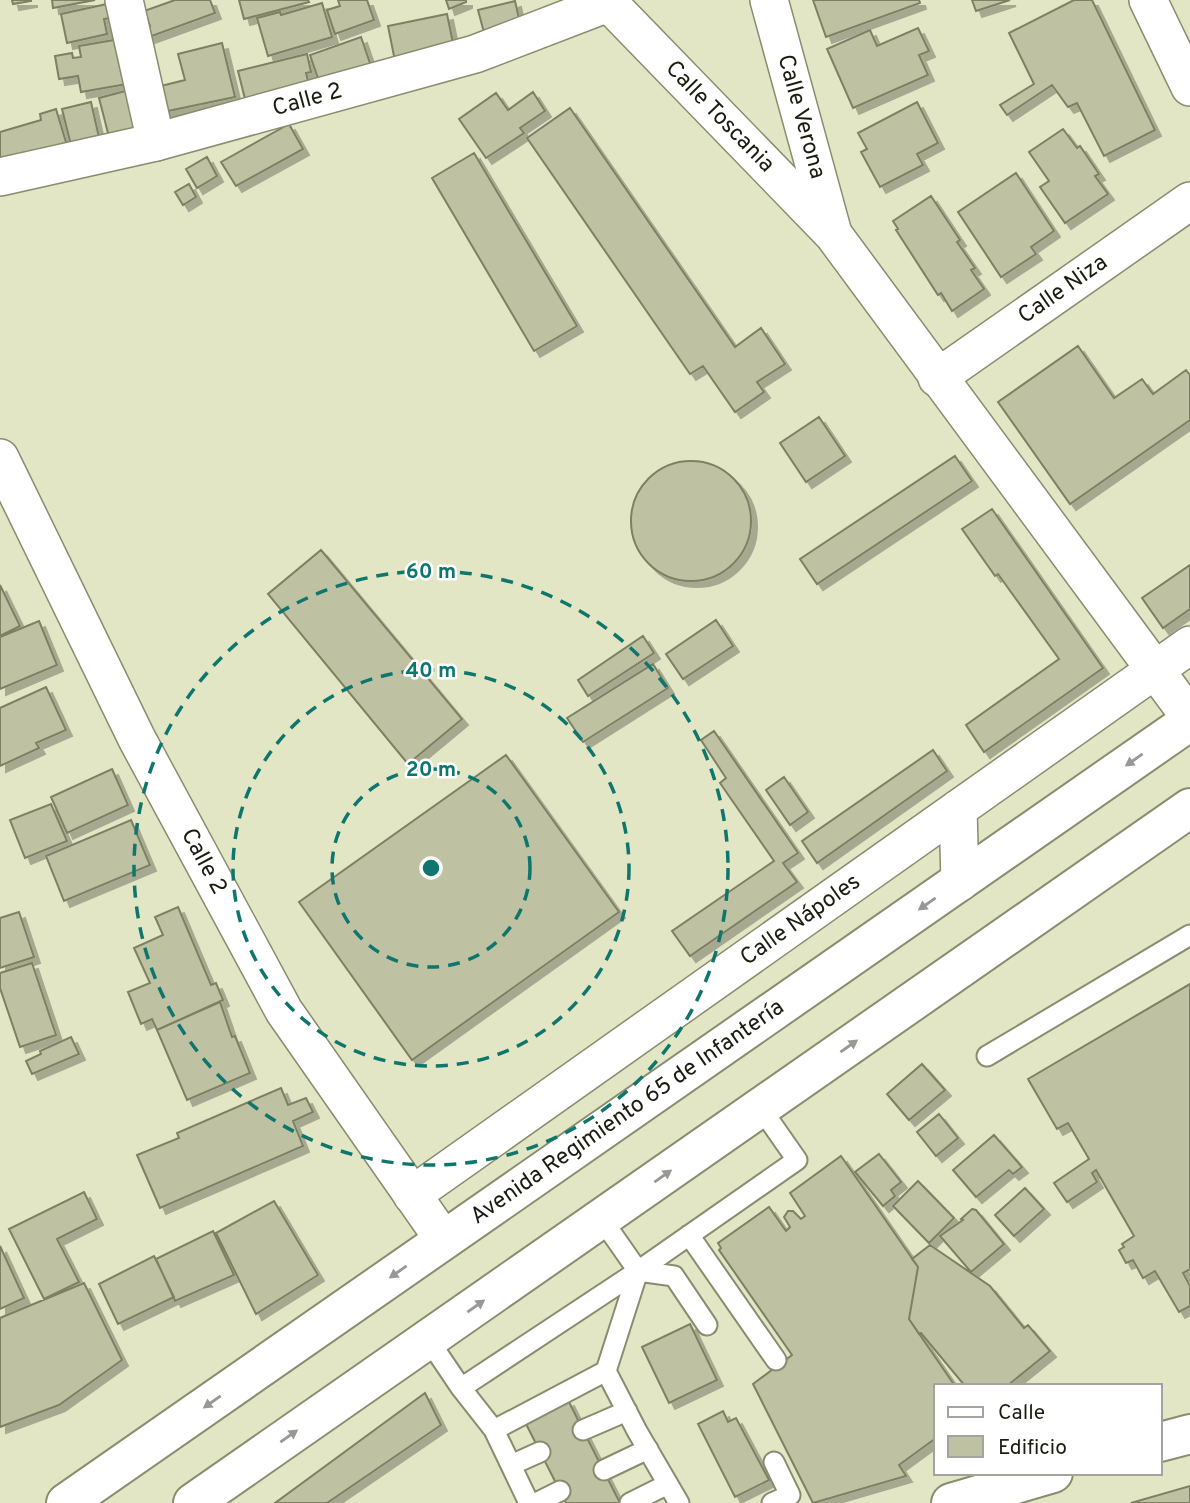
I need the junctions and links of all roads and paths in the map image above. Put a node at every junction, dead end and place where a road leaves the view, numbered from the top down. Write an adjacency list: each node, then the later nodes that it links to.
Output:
1 (124, 0): 6 (street)
2 (769, 0): 9 (street, Calle Verona)
3 (1148, 0): 5 (street)
4 (607, 1): 6 (street, Calle 2); 9 (street, Calle Toscania)
5 (1190, 87)
6 (156, 142): 7 (street, Calle 2)
7 (0, 177)
8 (1190, 201): 10 (street, Calle Niza)
9 (833, 234): 10 (street)
10 (937, 378): 13 (street)
11 (0, 458): 21 (street, Calle 2)
12 (1190, 645): 13 (street, Calle Nápoles)
13 (1153, 670): 14 (street); 16 (street, Calle Nápoles)
14 (1190, 719): 17 (main road, Avenida Regimiento 65 de Infantería, one-way to 17)
15 (1190, 808): 20 (main road, one-way to 15)
16 (958, 809): 17 (street); 21 (street, Calle Nápoles)
17 (960, 882): 24 (main road, Avenida Regimiento 65 de Infantería, one-way to 24)
18 (1190, 935): 19 (lane)
19 (987, 1056)
20 (760, 1107): 22 (main road, one-way to 20); 23 (lane)
21 (412, 1195): 24 (street, Calle 2)
22 (601, 1219): 25 (lane); 27 (main road, one-way to 22)
23 (689, 1235): 25 (lane); 28 (lane)
24 (444, 1240): 45 (main road, Avenida Regimiento 65 de Infantería, one-way to 45)
25 (638, 1271): 26 (lane); 29 (lane); 30 (lane)
26 (707, 1325)
27 (428, 1339): 30 (lane); 41 (main road, one-way to 27)
28 (776, 1360)
29 (606, 1371): 31 (lane); 32 (lane)
30 (461, 1388): 32 (lane)
31 (627, 1411): 33 (lane); 36 (lane)
32 (494, 1430): 39 (lane)
33 (583, 1430)
34 (1190, 1434): 35 (main road)
35 (1162, 1441)
36 (648, 1449): 40 (lane); 43 (lane)
37 (540, 1452): 39 (lane)
38 (774, 1462): 52 (lane)
39 (511, 1465): 48 (lane)
40 (604, 1470)
41 (239, 1471): 46 (main road); 47 (main road)
42 (1046, 1475): 53 (main road)
43 (668, 1484): 50 (lane); 51 (lane)
44 (560, 1492): 49 (lane)
45 (88, 1497)
46 (193, 1503)
47 (219, 1503)
48 (529, 1503)
49 (536, 1503)
50 (629, 1503)
51 (679, 1503)
52 (772, 1503)
53 (951, 1503)

